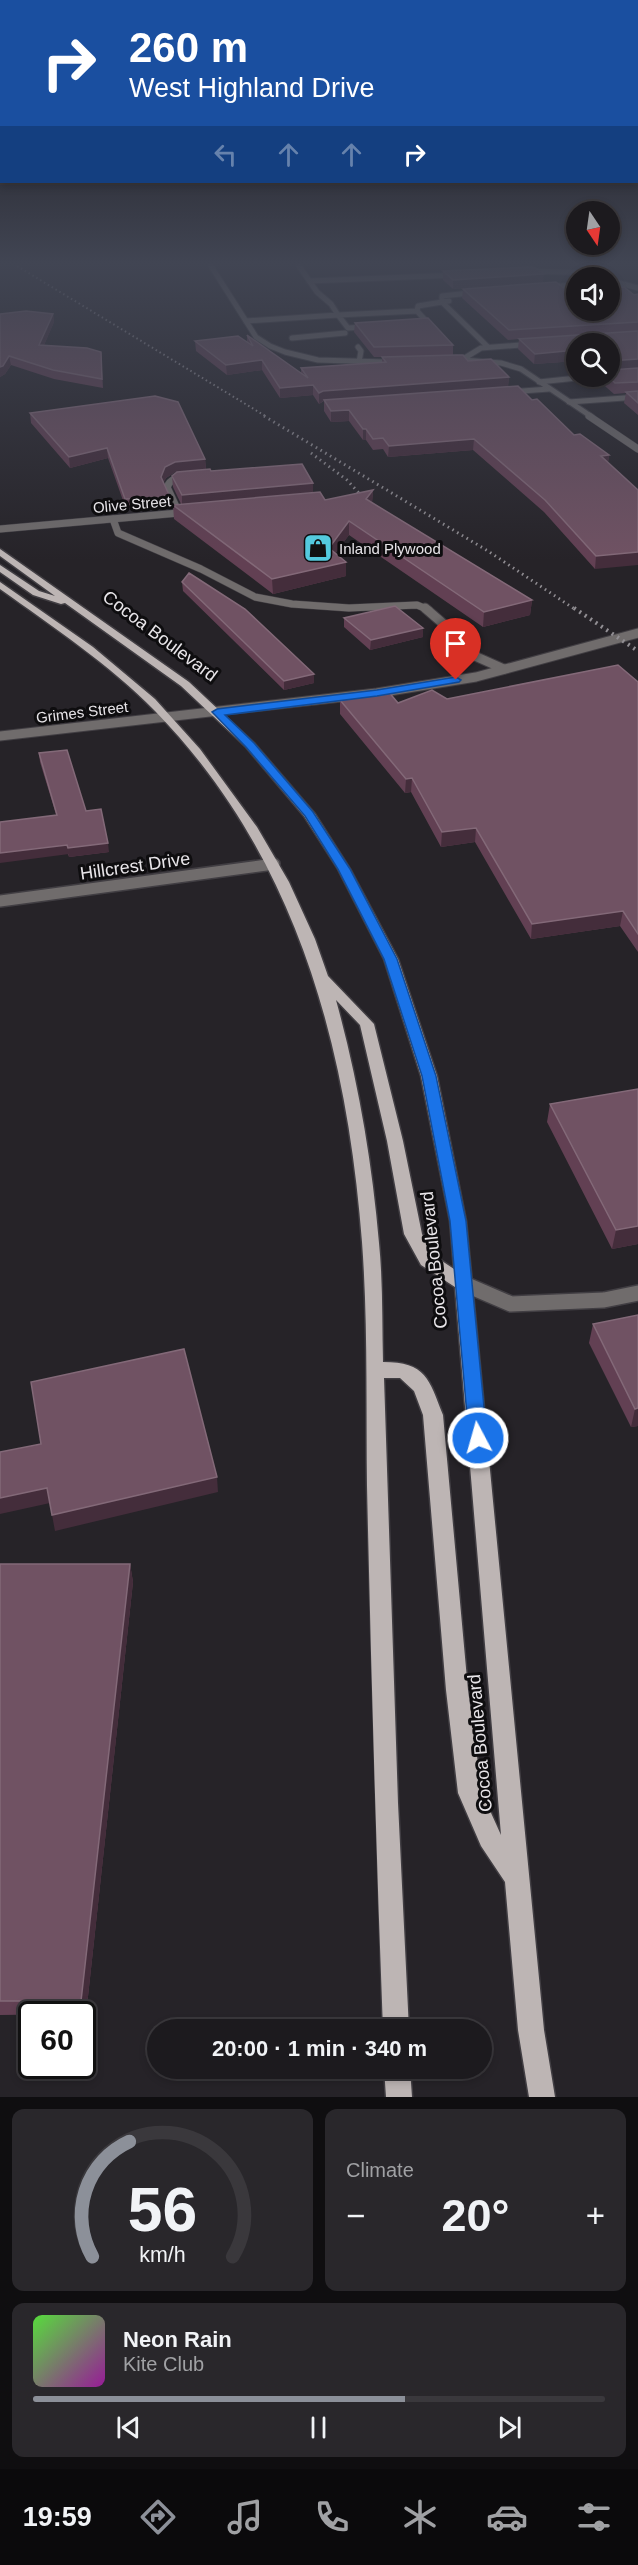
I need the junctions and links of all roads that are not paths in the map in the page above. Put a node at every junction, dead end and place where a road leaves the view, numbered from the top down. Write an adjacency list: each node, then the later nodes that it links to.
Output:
1 (504, 364): 3 (street)
2 (566, 379): 3 (street)
3 (538, 382): 4 (street)
4 (549, 389): 5 (street); 7 (street)
5 (502, 393)
6 (638, 397): 7 (street)
7 (569, 402): 8 (street)
8 (638, 449)
9 (196, 476): 11 (street)
10 (202, 511): 11 (street, Olive Street)
11 (179, 513): 12 (street, Olive Street)
12 (113, 519): 13 (street, Olive Street); 19 (street)
13 (0, 529)
14 (0, 552): 17 (main road, Cocoa Boulevard)
15 (0, 568): 17 (main road)
16 (0, 585): 21 (main road)
17 (76, 605): 20 (main road, Cocoa Boulevard)
18 (638, 633): 19 (street, Grimes Street)
19 (504, 669): 20 (street, Grimes Street)
20 (217, 712): 21 (street, Grimes Street); 26 (main road, Cocoa Boulevard)
21 (167, 717): 22 (street, Grimes Street); 23 (main road)
22 (0, 736)
23 (274, 864): 24 (street, Hillcrest Drive); 25 (main road)
24 (0, 901)
25 (322, 977): 26 (main road); 28 (main road)
26 (462, 1283): 27 (street); 29 (main road, Cocoa Boulevard)
27 (638, 1293)
28 (375, 1370): 29 (main road); 30 (main road)
29 (518, 1881): 33 (main road, Cocoa Boulevard)
30 (396, 2019)
31 (398, 2079): 32 (main road)
32 (399, 2097)
33 (542, 2097)

